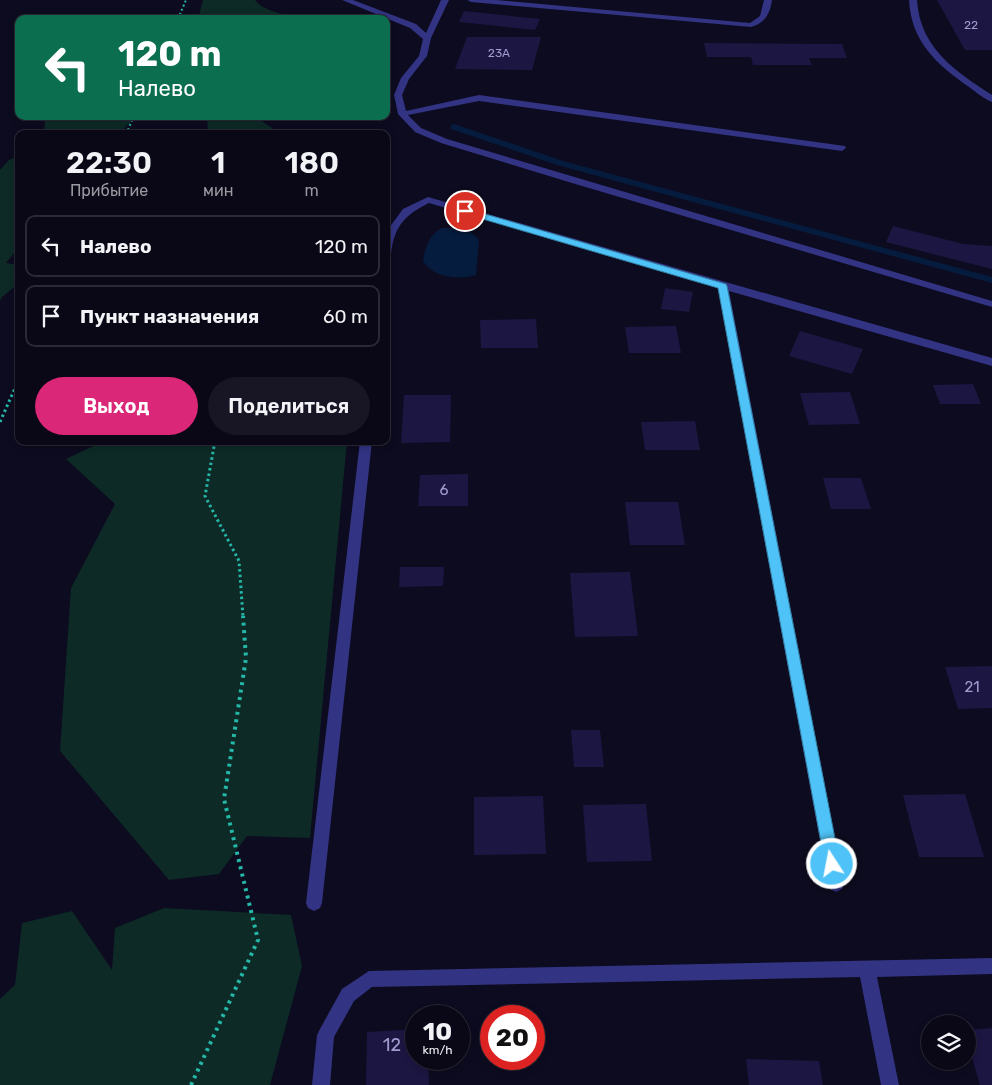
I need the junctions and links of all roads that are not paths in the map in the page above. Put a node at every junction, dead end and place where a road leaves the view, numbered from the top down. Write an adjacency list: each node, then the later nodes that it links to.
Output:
1 (346, 0): 6 (street)
2 (445, 0): 8 (street)
3 (471, 0): 4 (street)
4 (768, 0)
5 (913, 0): 9 (street)
6 (385, 15)
7 (390, 17): 8 (street)
8 (427, 38): 10 (street)
9 (992, 99)
10 (402, 114): 11 (street); 14 (street)
11 (842, 148)
12 (390, 233): 13 (street)
13 (723, 286): 15 (street); 17 (street)
14 (992, 304)
15 (992, 362)
16 (366, 445): 18 (street)
17 (836, 884)
18 (314, 903)
19 (992, 966): 20 (street)
20 (866, 968): 21 (street); 22 (street)
21 (321, 1085)
22 (890, 1085)

